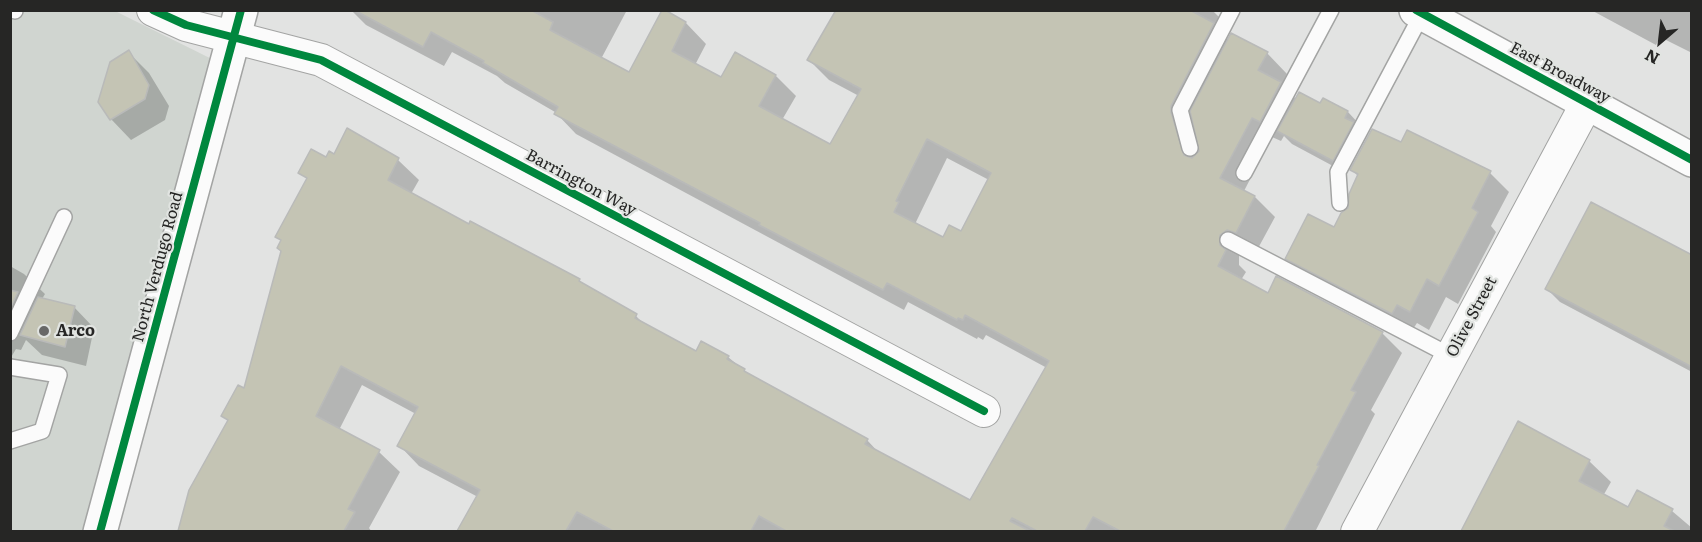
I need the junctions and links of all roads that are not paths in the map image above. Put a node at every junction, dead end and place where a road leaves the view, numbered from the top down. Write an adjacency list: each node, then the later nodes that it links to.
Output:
1 (153, 10): 5 (street, Barrington Way)
2 (1232, 10): 7 (lane)
3 (1331, 10): 9 (lane)
4 (1419, 12): 6 (main road, East Broadway); 10 (lane)
5 (238, 24): 16 (street, Barrington Way); 18 (main road, North Verdugo Road)
6 (1587, 103): 8 (main road, East Broadway); 14 (street, Olive Street)
7 (1190, 148)
8 (1692, 160)
9 (1244, 173)
10 (1340, 203)
11 (64, 217): 13 (lane)
12 (1228, 240): 14 (lane)
13 (10, 333)
14 (1451, 356): 19 (street, Olive Street)
15 (10, 368): 17 (lane)
16 (984, 411)
17 (10, 441)
18 (100, 531)
19 (1357, 531)

